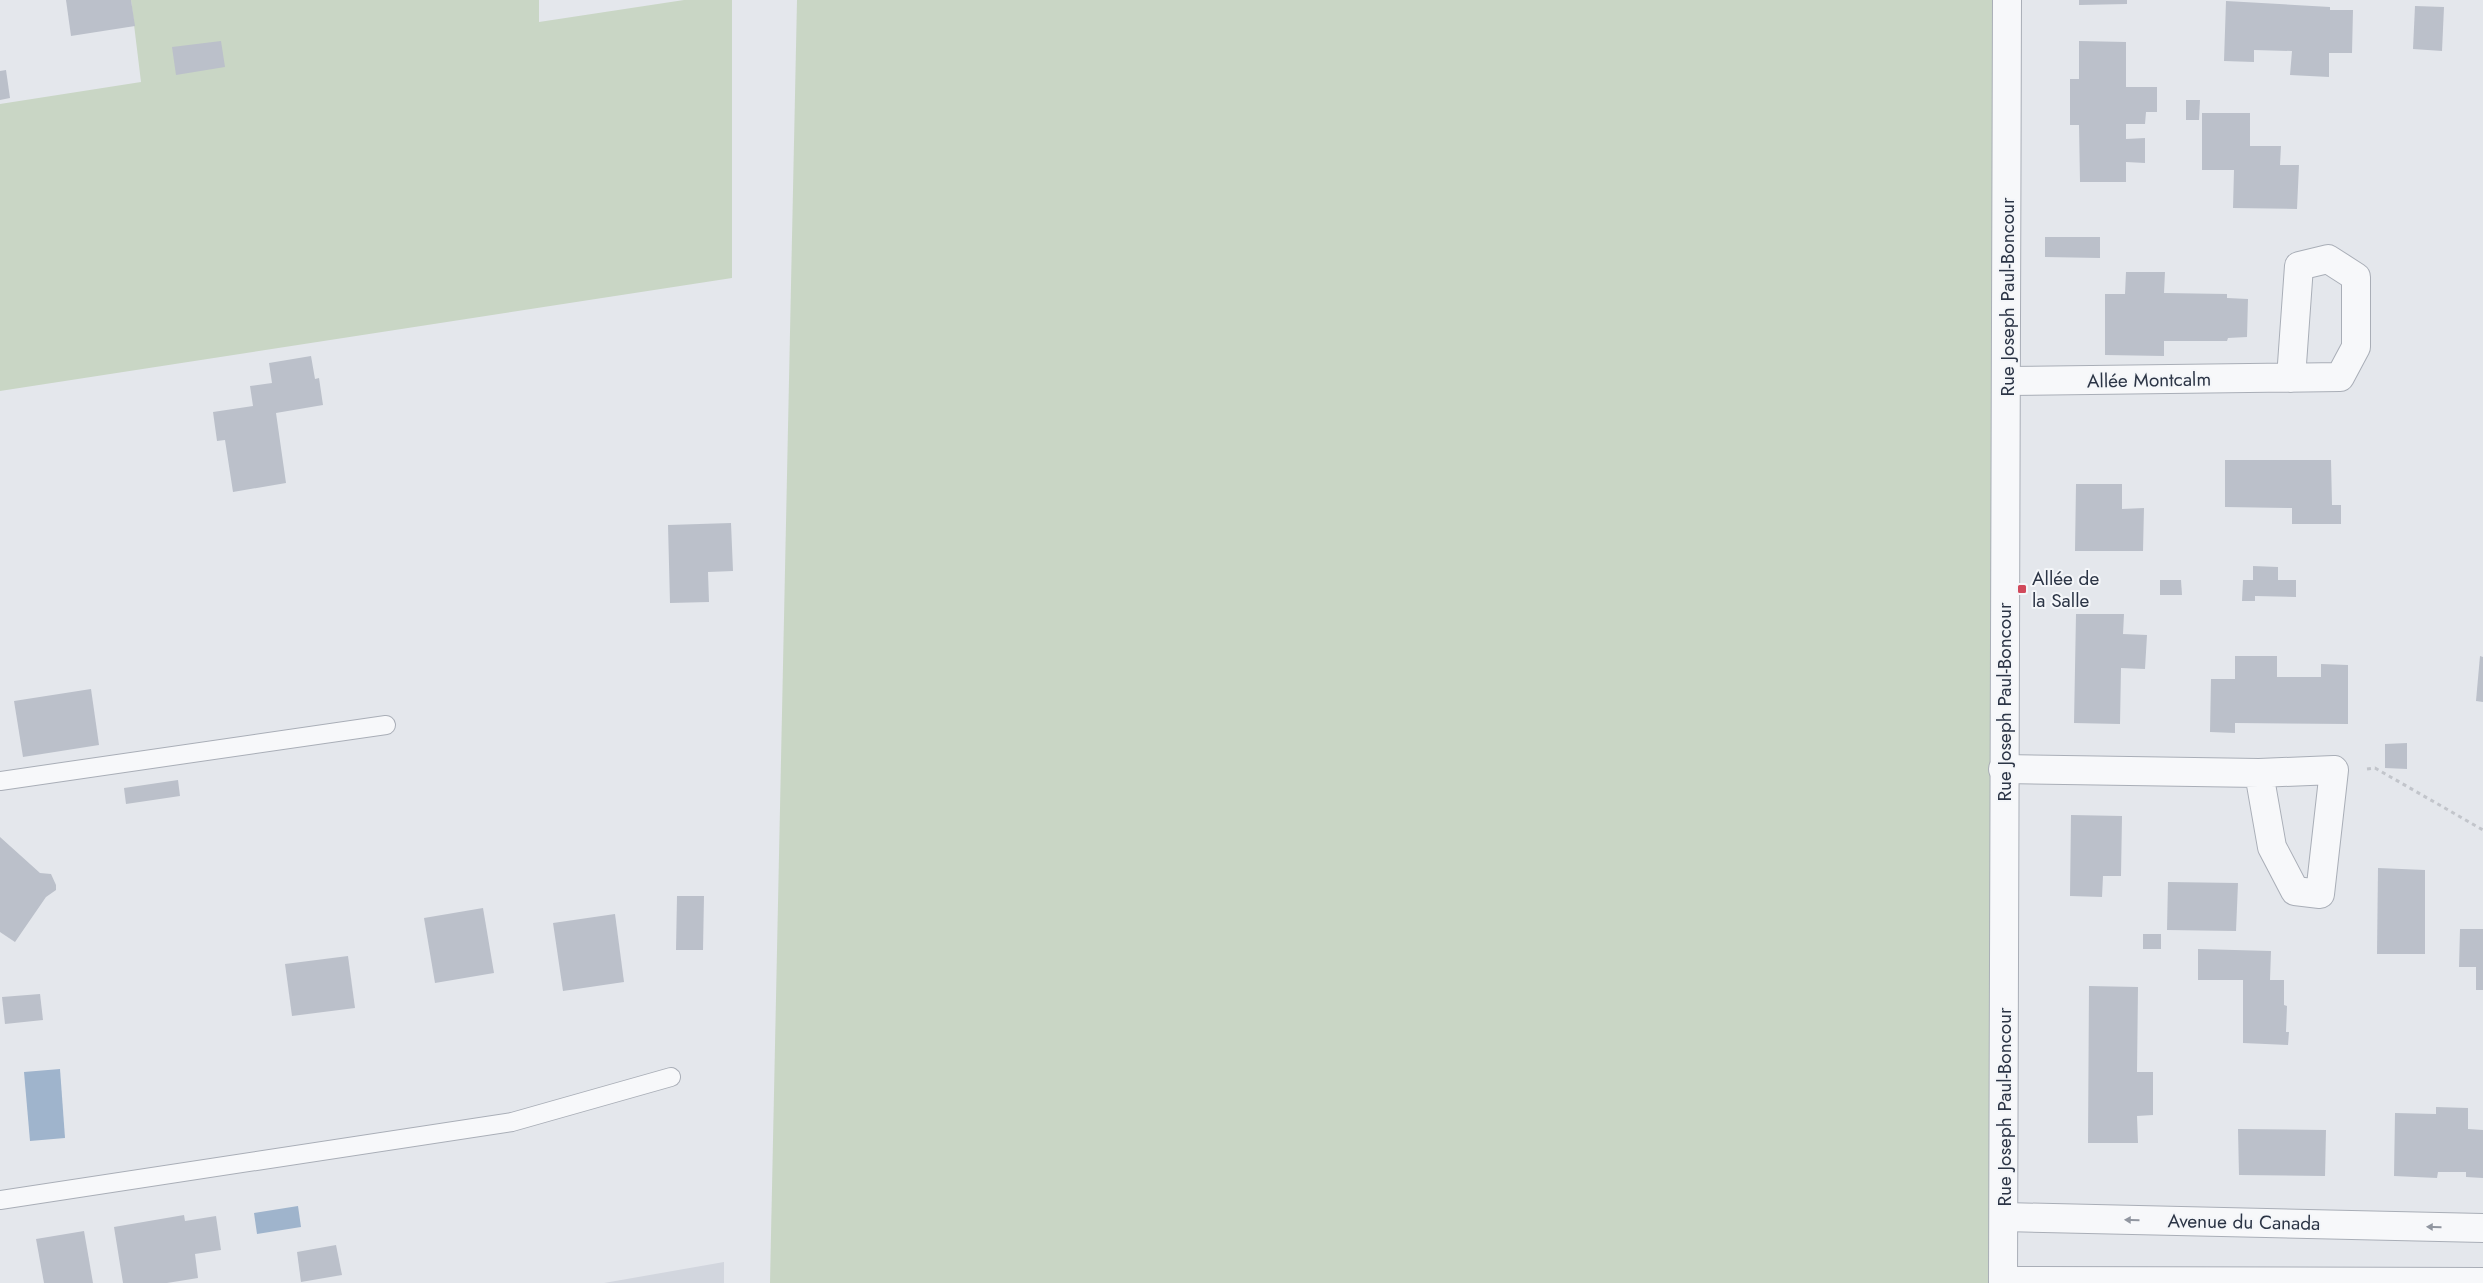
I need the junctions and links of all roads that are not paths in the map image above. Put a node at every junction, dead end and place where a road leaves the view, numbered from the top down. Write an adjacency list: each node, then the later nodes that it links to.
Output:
1 (2007, 0): 3 (street, Rue Joseph Paul-Boncour)
2 (2291, 378): 3 (street, Allée Montcalm)
3 (2006, 381): 5 (street, Rue Joseph Paul-Boncour)
4 (386, 725): 7 (lane)
5 (2004, 769): 6 (street); 10 (street, Rue Joseph Paul-Boncour)
6 (2259, 773): 6 (street)
7 (0, 781)
8 (671, 1077): 9 (lane)
9 (0, 1200)
10 (2005, 1217): 11 (street, Avenue du Canada, one-way to 10); 12 (street, Rue Joseph Paul-Boncour)
11 (2483, 1228)
12 (2003, 1282): 13 (street)
13 (2483, 1282)

